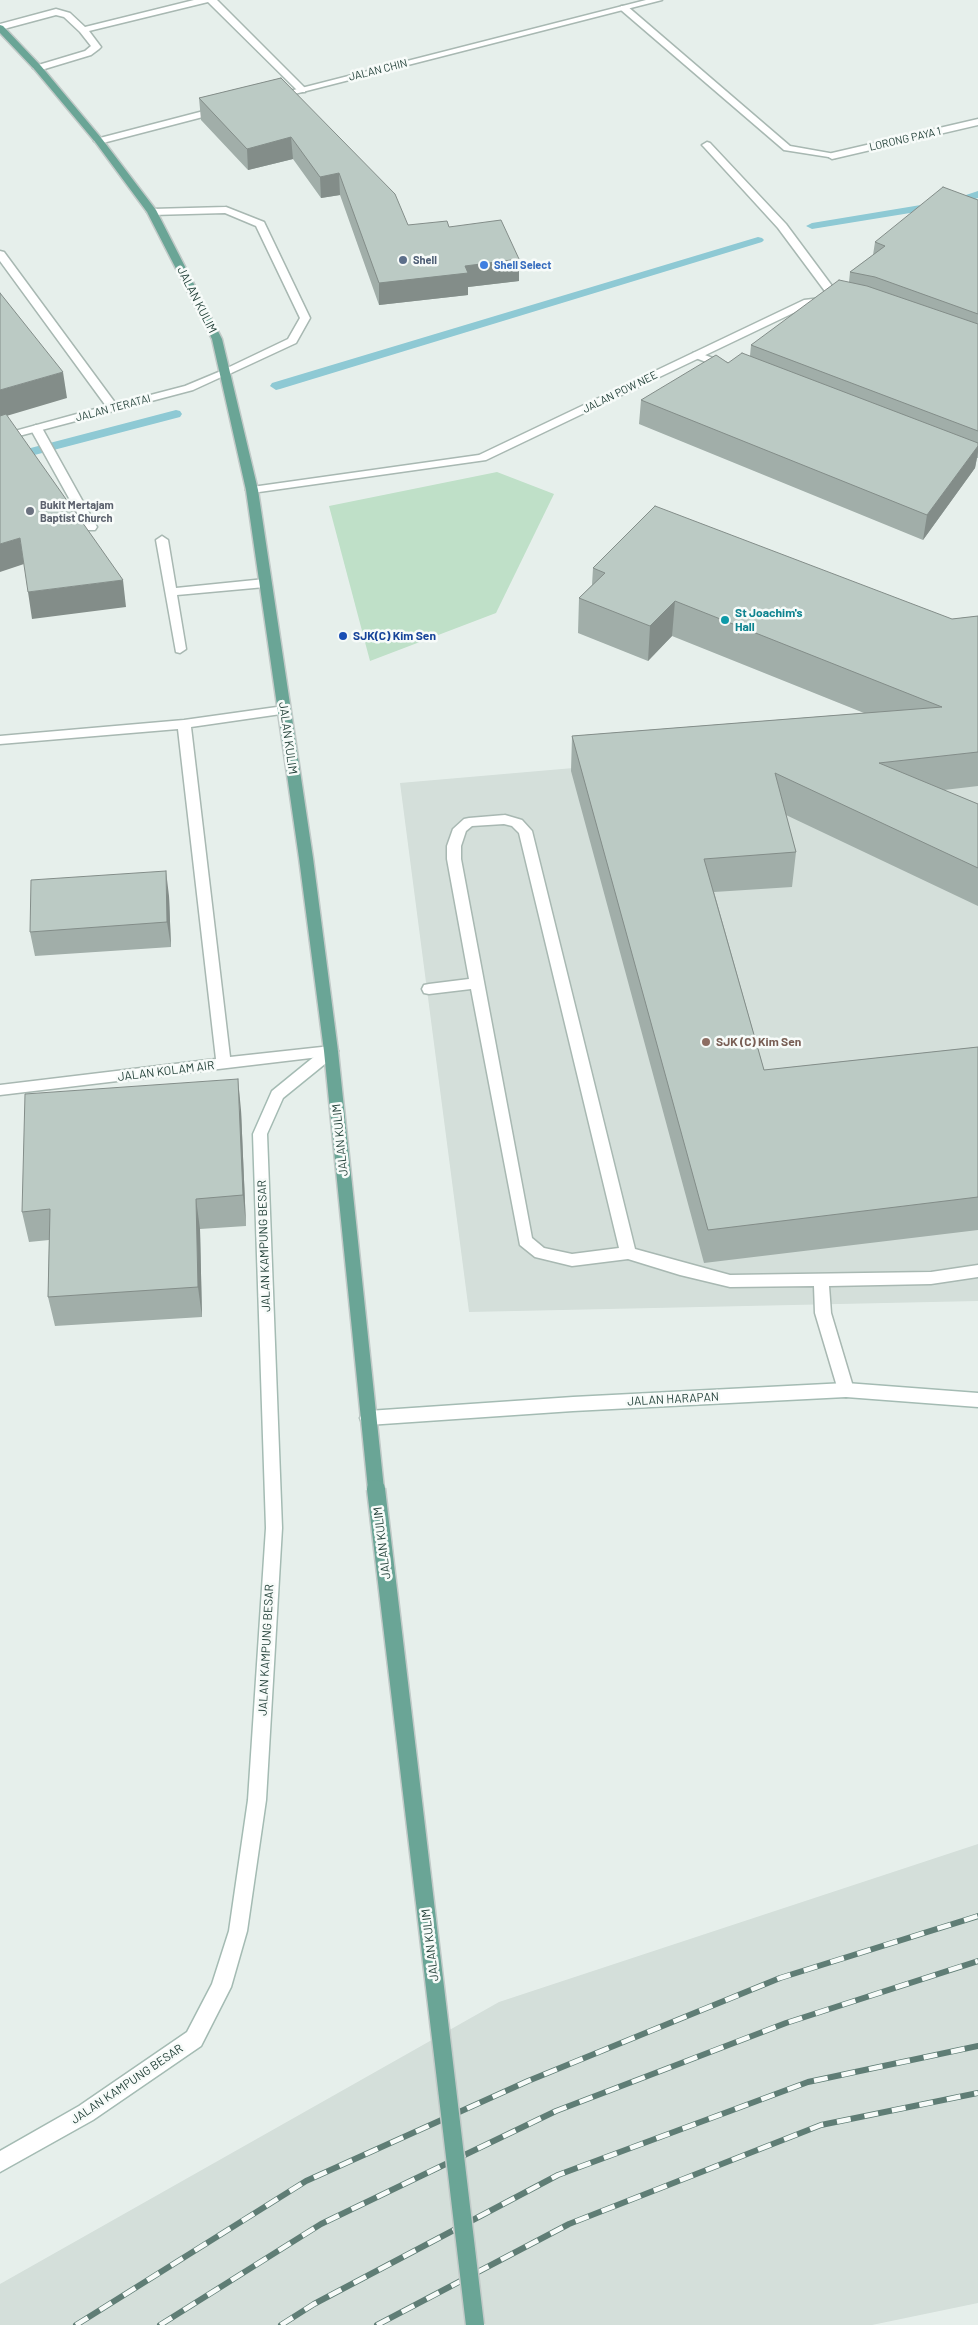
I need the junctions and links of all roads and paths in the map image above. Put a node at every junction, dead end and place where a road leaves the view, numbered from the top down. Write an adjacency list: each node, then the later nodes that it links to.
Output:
1 (205, 0): 7 (street)
2 (212, 0): 9 (street)
3 (615, 0): 5 (street)
4 (657, 0): 5 (street, JALAN CHIN)
5 (624, 8): 9 (street, JALAN CHIN); 12 (street, LORONG PAYA 1)
6 (0, 27): 7 (street); 8 (main road, JALAN KULIM)
7 (83, 30): 8 (street)
8 (38, 68): 13 (main road, JALAN KULIM)
9 (302, 90): 10 (street, JALAN CHIN)
10 (264, 99)
11 (227, 108): 13 (street)
12 (978, 122)
13 (99, 141): 15 (main road, JALAN KULIM)
14 (707, 145): 17 (street)
15 (152, 212): 20 (main road, JALAN KULIM); 20 (street, JALAN TERATAI)
16 (0, 254): 22 (street)
17 (837, 300): 18 (street, JALAN POW NEE); 19 (street, JALAN POW NEE)
18 (852, 303)
19 (697, 355): 21 (street); 25 (street, JALAN POW NEE)
20 (225, 373): 22 (street, JALAN TERATAI); 25 (main road, JALAN KULIM)
21 (742, 373)
22 (113, 408): 23 (street, JALAN TERATAI)
23 (36, 428): 24 (street, JALAN TERATAI); 26 (street)
24 (0, 438)
25 (252, 490): 28 (main road, JALAN KULIM)
26 (91, 527)
27 (162, 540): 29 (street)
28 (265, 583): 29 (street); 31 (main road, JALAN KULIM)
29 (171, 592): 30 (street)
30 (180, 649)
31 (284, 710): 32 (street); 36 (main road, JALAN KULIM)
32 (184, 724): 33 (street); 37 (street)
33 (0, 740)
34 (476, 983): 35 (street); 39 (street); 39 (street)
35 (429, 989)
36 (331, 1051): 37 (street, JALAN KOLAM AIR); 44 (main road, JALAN KULIM); 45 (street, JALAN KAMPUNG BESAR)
37 (224, 1064): 38 (street, JALAN KOLAM AIR)
38 (0, 1090)
39 (628, 1253): 41 (street)
40 (978, 1271): 41 (street)
41 (821, 1280): 42 (street)
42 (846, 1390): 43 (street, JALAN HARAPAN); 44 (street, JALAN HARAPAN)
43 (978, 1400)
44 (368, 1418): 46 (main road, JALAN KULIM, bridge)
45 (2, 2157)
46 (475, 2325)

